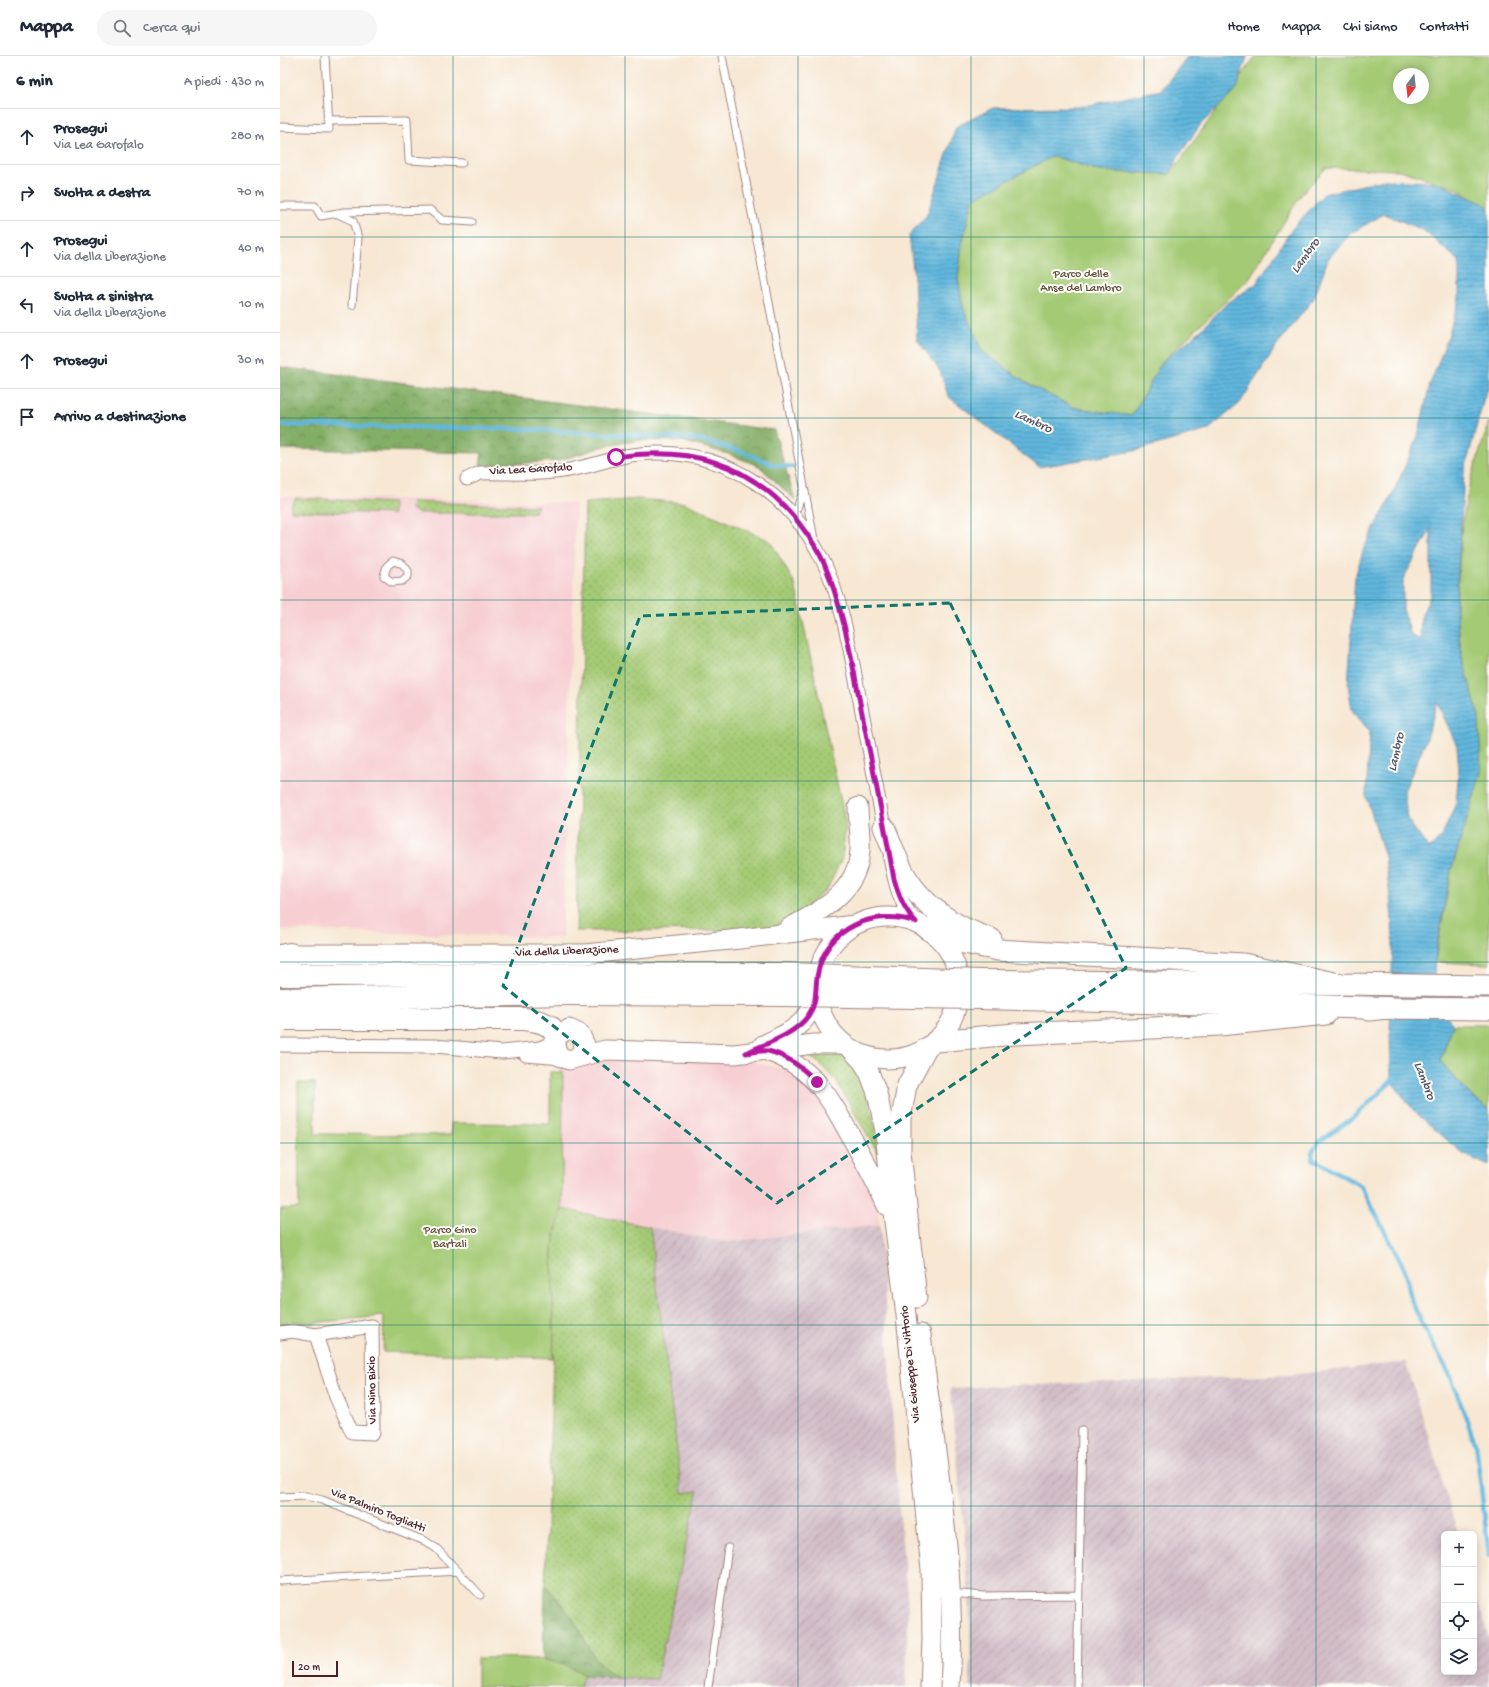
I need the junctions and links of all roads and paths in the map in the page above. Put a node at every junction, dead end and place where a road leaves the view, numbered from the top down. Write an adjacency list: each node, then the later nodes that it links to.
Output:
1 (325, 56): 3 (lane)
2 (722, 56): 11 (lane)
3 (328, 121): 4 (lane); 5 (lane)
4 (280, 127)
5 (462, 163)
6 (280, 206): 7 (lane)
7 (338, 213): 8 (lane); 9 (lane)
8 (472, 222)
9 (352, 305)
10 (467, 479): 12 (street, Via Lea Garofalo)
11 (805, 486): 12 (lane); 13 (lane)
12 (791, 514): 13 (street, Via Lea Garofalo)
13 (815, 547): 15 (street, Via Lea Garofalo)
14 (858, 807): 18 (main road)
15 (884, 826): 17 (street, Via Lea Garofalo); 20 (main road)
16 (854, 925): 17 (main road); 18 (main road, Via della Liberazione); 26 (main road)
17 (922, 926): 20 (main road); 33 (main road)
18 (776, 935): 19 (main road, Via della Liberazione)
19 (283, 954)
20 (1092, 955): 22 (main road)
21 (280, 975): 23 (highway)
22 (1339, 984): 24 (main road); 25 (highway)
23 (785, 985): 25 (highway, bridge); 27 (highway)
24 (1489, 986)
25 (978, 990): 28 (highway)
26 (817, 998): 35 (main road); 39 (main road)
27 (280, 999)
28 (1387, 1008): 29 (main road); 33 (main road)
29 (1489, 1009)
30 (280, 1019): 32 (highway)
31 (580, 1034): 32 (main road); 36 (main road); 40 (main road)
32 (556, 1038): 38 (street); 40 (main road)
33 (931, 1044): 35 (main road); 49 (main road, Via Giuseppe Di Vittorio)
34 (280, 1045): 38 (street)
35 (848, 1047): 37 (main road); 41 (main road, Via Giuseppe Di Vittorio)
36 (630, 1050): 39 (main road); 40 (main road)
37 (766, 1051): 39 (main road); 41 (main road)
38 (502, 1052): 40 (street)
39 (746, 1053)
40 (571, 1057)
41 (894, 1221): 53 (main road, Via Giuseppe Di Vittorio)
42 (280, 1333): 43 (street, Via Nino Bixio)
43 (316, 1335): 43 (street, Via Nino Bixio)
44 (1082, 1430): 51 (lane)
45 (280, 1498): 47 (lane, Via Palmiro Togliatti)
46 (728, 1548): 52 (lane)
47 (458, 1571): 48 (lane); 50 (lane, Via Palmiro Togliatti)
48 (280, 1581)
49 (951, 1593): 51 (lane); 54 (main road, Via Giuseppe Di Vittorio)
50 (480, 1595)
51 (1078, 1595): 55 (lane)
52 (708, 1687)
53 (930, 1687)
54 (950, 1687)
55 (1077, 1687)

